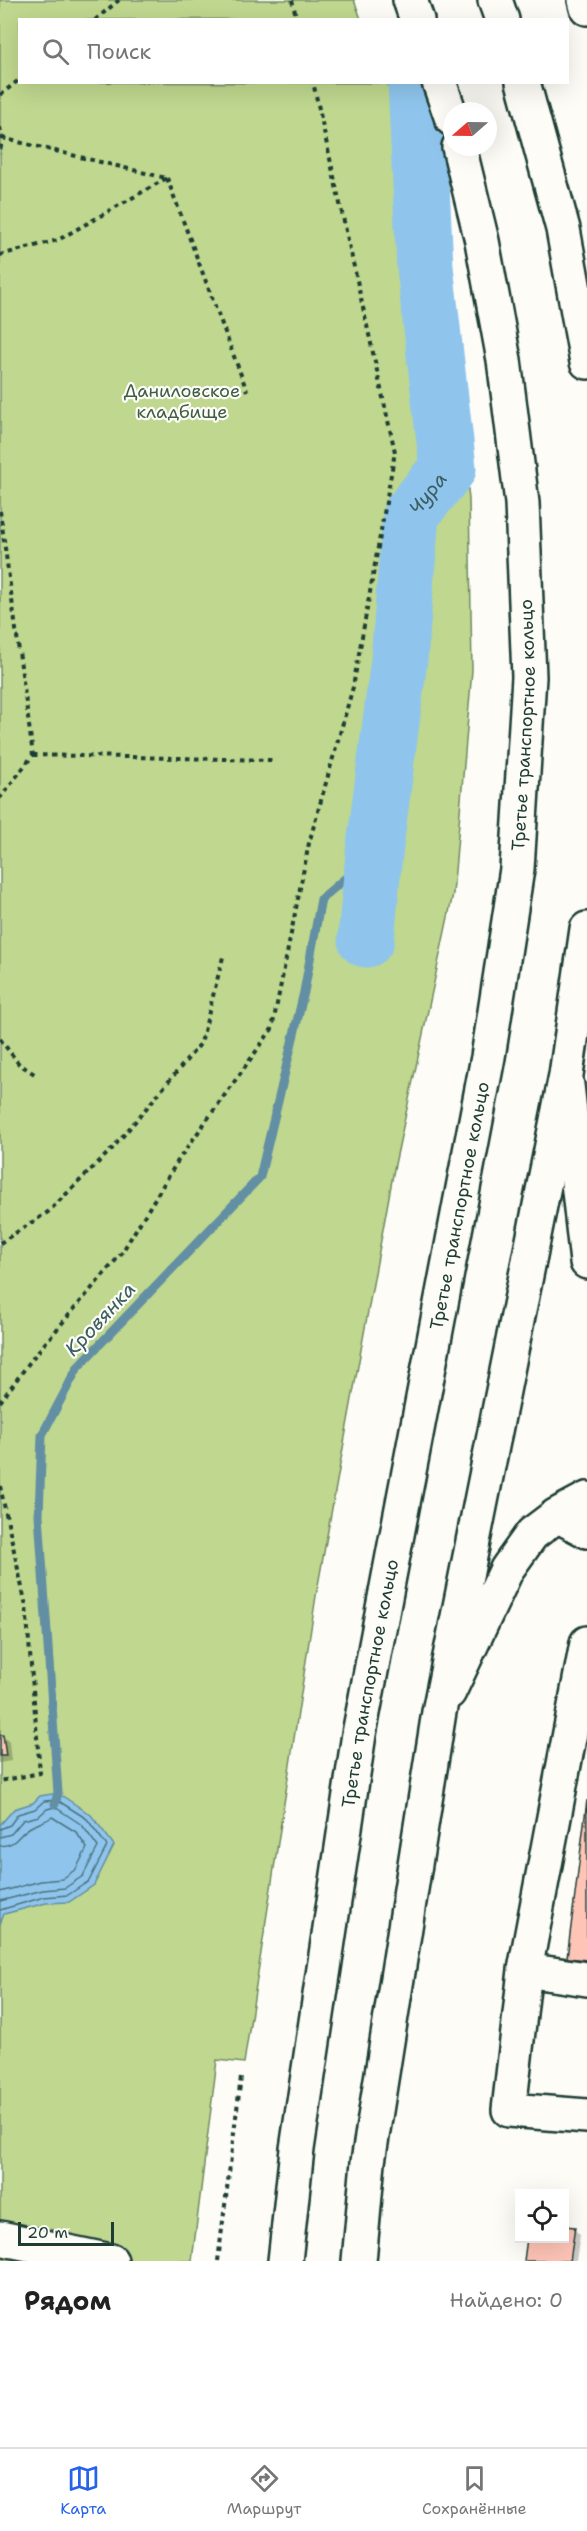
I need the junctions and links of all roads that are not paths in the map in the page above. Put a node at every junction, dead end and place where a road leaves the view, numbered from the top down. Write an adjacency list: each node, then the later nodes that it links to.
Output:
1 (410, 0): 5 (main road)
2 (495, 0): 6 (main road)
3 (585, 0): 4 (main road)
4 (587, 8)
5 (416, 18)
6 (501, 18)
7 (440, 84): 9 (main road)
8 (524, 84): 11 (main road)
9 (446, 102)
10 (461, 156): 25 (main road, Третье транспортное кольцо)
11 (587, 362)
12 (587, 928): 13 (main road)
13 (566, 1075): 14 (main road); 19 (main road)
14 (587, 1262)
15 (587, 1499): 16 (main road)
16 (557, 1515): 17 (main road); 19 (main road)
17 (587, 1531)
18 (587, 1643): 20 (main road)
19 (439, 1712): 26 (main road)
20 (525, 1971): 21 (main road); 22 (main road)
21 (587, 1980)
22 (587, 2116)
23 (0, 2238): 24 (main road)
24 (111, 2261)
25 (285, 2261)
26 (359, 2261)

